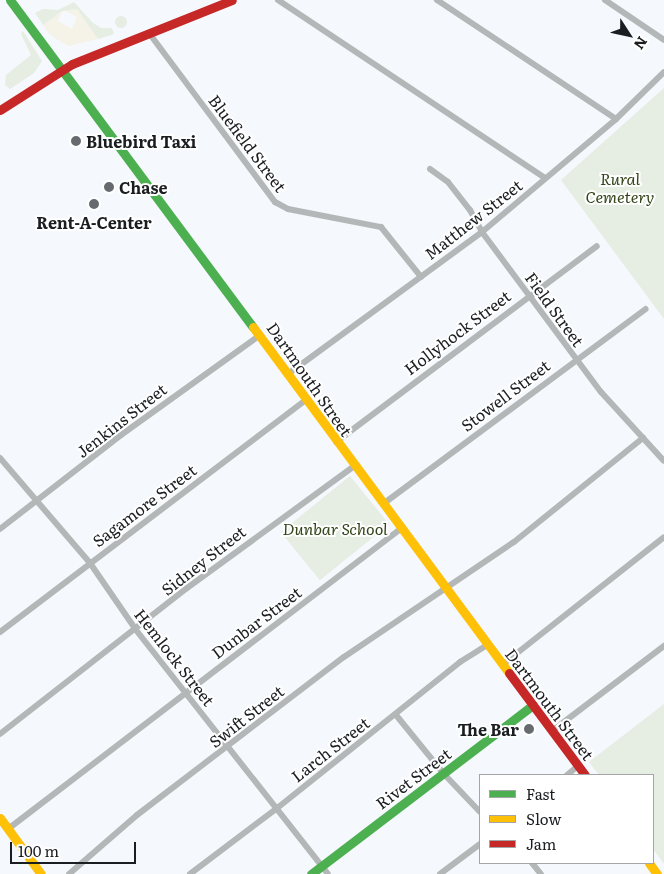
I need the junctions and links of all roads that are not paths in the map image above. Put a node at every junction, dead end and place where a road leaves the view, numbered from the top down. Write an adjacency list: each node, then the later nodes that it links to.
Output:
1 (10, 0): 8 (main road, Dartmouth Street)
2 (232, 0): 6 (main road)
3 (278, 0): 13 (street)
4 (437, 0): 11 (street)
5 (605, 0): 7 (street)
6 (149, 33): 8 (main road); 16 (street, Bluefield Street)
7 (664, 40)
8 (62, 68): 10 (main road); 19 (main road, Dartmouth Street)
9 (664, 72): 11 (street, Matthew Street)
10 (0, 110)
11 (616, 119): 13 (street, Matthew Street)
12 (430, 169): 14 (street, Field Street)
13 (546, 178): 14 (street, Matthew Street)
14 (482, 232): 16 (street, Matthew Street); 17 (street, Field Street)
15 (597, 246): 17 (street, Hollyhock Street)
16 (421, 277): 21 (street, Matthew Street)
17 (529, 296): 20 (street, Field Street); 24 (street, Hollyhock Street)
18 (646, 309): 20 (street, Stowell Street)
19 (260, 335): 21 (main road, Dartmouth Street); 28 (street, Jenkins Street)
20 (575, 359): 23 (street, Field Street); 29 (street, Stowell Street)
21 (288, 374): 22 (main road, Dartmouth Street)
22 (306, 400): 24 (main road, Dartmouth Street); 33 (street, Sagamore Street)
23 (643, 438): 26 (street, Field Street); 34 (street, Swift Street)
24 (336, 442): 27 (main road, Dartmouth Street)
25 (0, 458): 28 (street, Hemlock Street)
26 (664, 461)
27 (354, 466): 29 (main road, Dartmouth Street); 35 (street, Sidney Street)
28 (38, 502): 31 (street, Jenkins Street); 33 (street, Hemlock Street)
29 (383, 504): 30 (main road, Dartmouth Street)
30 (401, 528): 34 (main road, Dartmouth Street); 40 (street, Dunbar Street)
31 (0, 529)
32 (664, 537): 39 (street)
33 (90, 563): 35 (street, Hemlock Street); 36 (street, Sagamore Street)
34 (448, 590): 37 (main road, Dartmouth Street); 45 (street, Swift Street)
35 (136, 630): 40 (street, Hemlock Street); 44 (street, Sidney Street)
36 (0, 632)
37 (488, 646): 39 (main road, Dartmouth Street); 42 (street, Larch Street)
38 (664, 646): 43 (street)
39 (502, 665): 41 (main road, Dartmouth Street)
40 (186, 692): 45 (street, Hemlock Street); 53 (street, Dunbar Street)
41 (533, 706): 43 (main road, Dartmouth Street); 47 (main road, Rivet Street)
42 (396, 715): 47 (street); 50 (street, Larch Street)
43 (552, 731): 46 (main road, Dartmouth Street)
44 (0, 734)
45 (228, 748): 50 (street, Hemlock Street); 59 (street, Swift Street)
46 (578, 766): 48 (street); 49 (main road, Dartmouth Street)
47 (444, 774): 51 (street); 56 (main road, Rivet Street)
48 (568, 774)
49 (584, 774)
50 (276, 810): 56 (street, Hemlock Street); 57 (street, Larch Street)
51 (479, 811)
52 (0, 818): 53 (main road)
53 (8, 829): 58 (main road)
54 (479, 845): 62 (street)
55 (533, 864): 63 (street)
56 (321, 866): 60 (main road, Rivet Street); 61 (street, Hemlock Street)
57 (193, 873)
58 (41, 874)
59 (69, 874)
60 (311, 874)
61 (328, 874)
62 (440, 874)
63 (541, 874)

